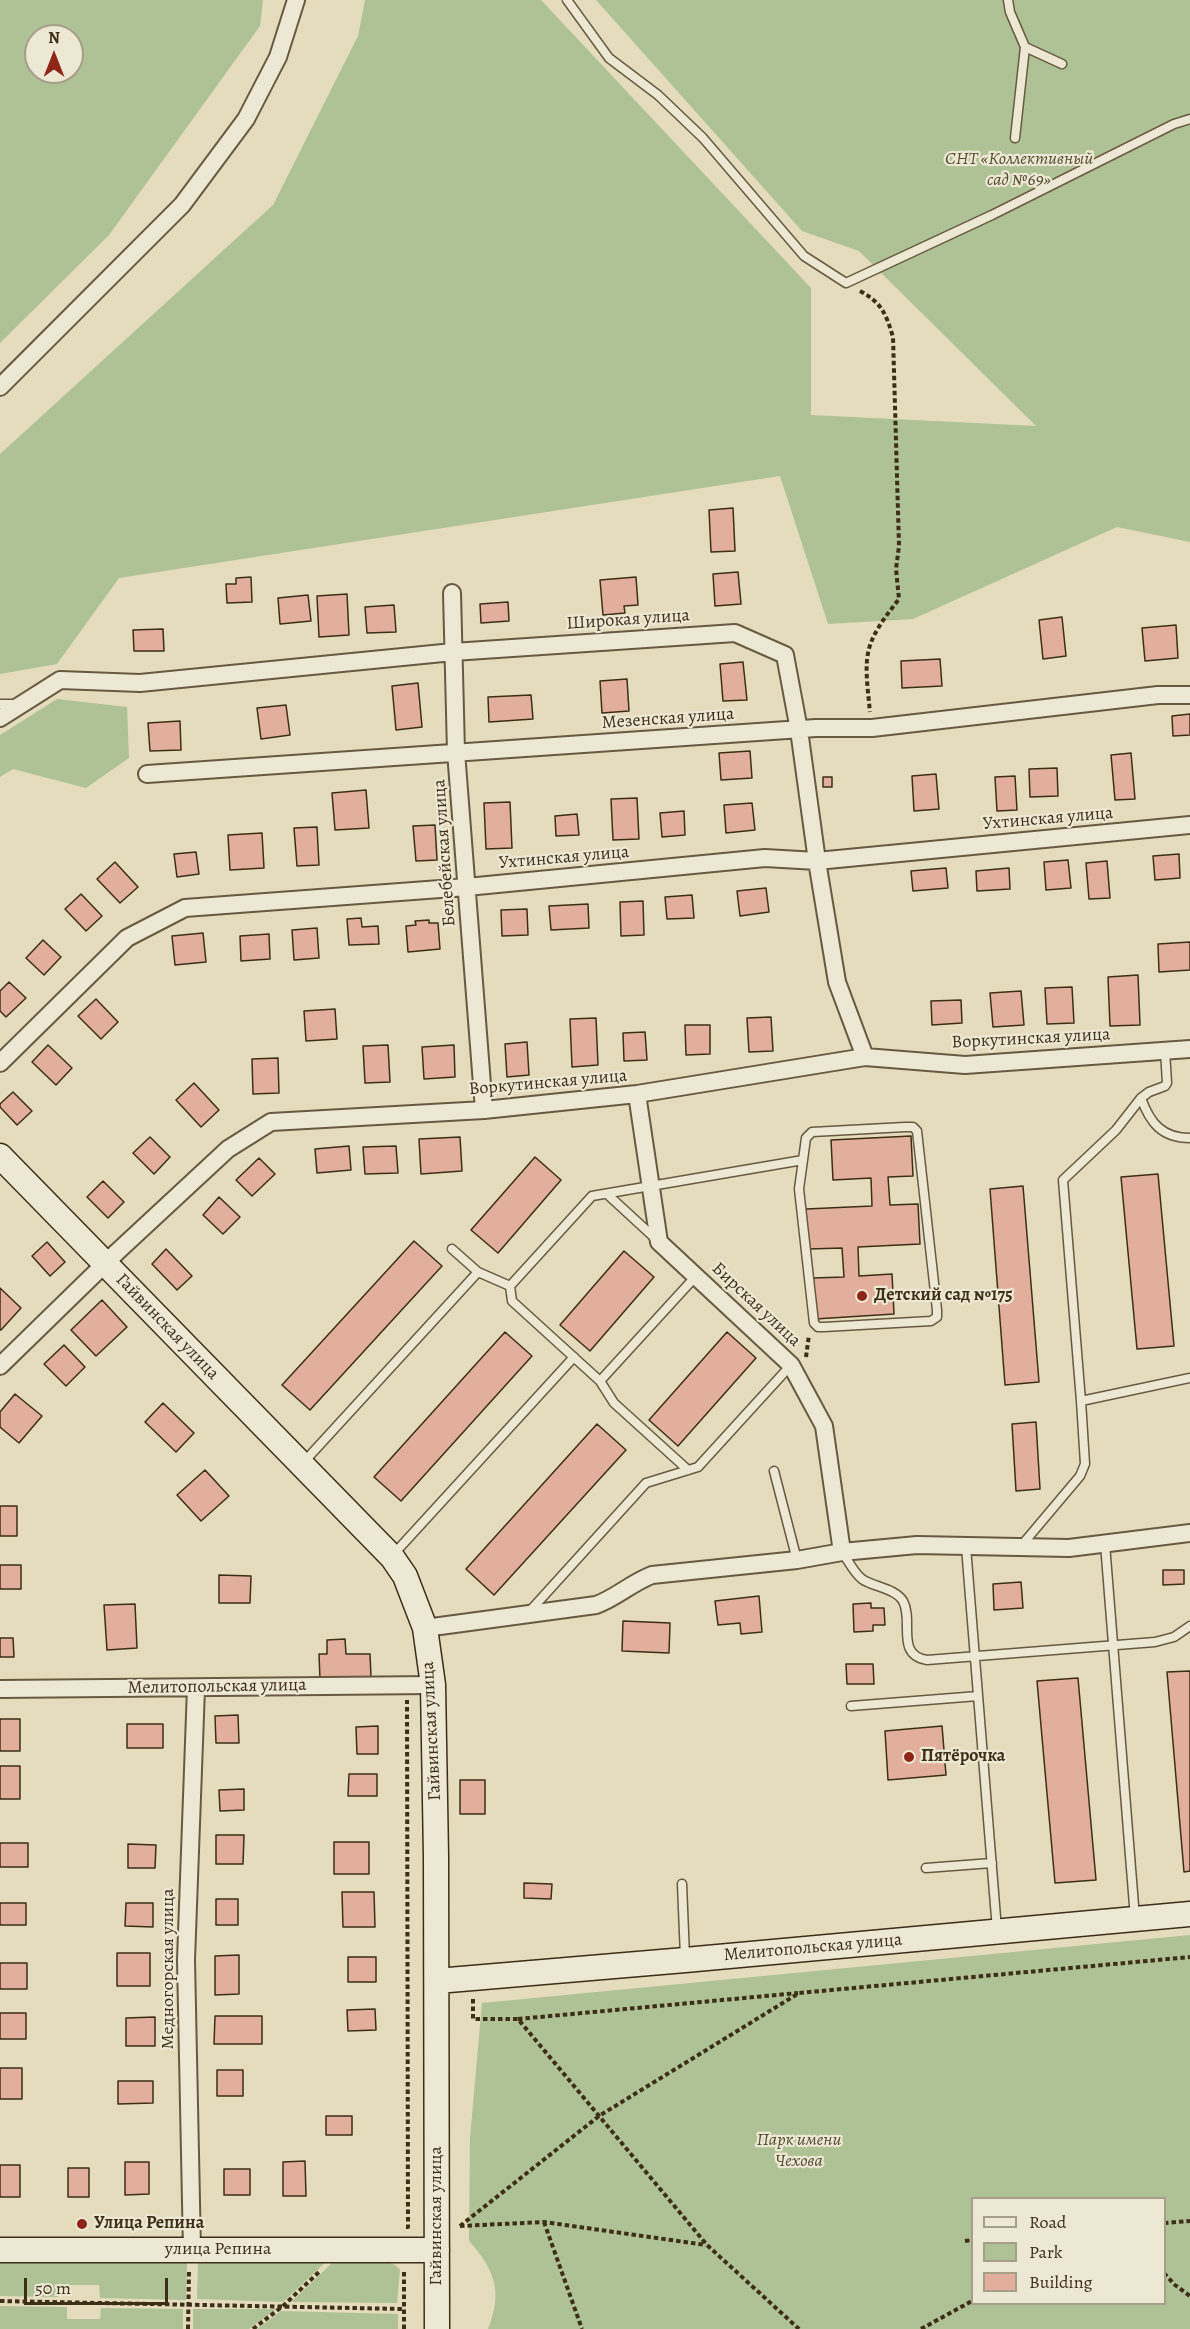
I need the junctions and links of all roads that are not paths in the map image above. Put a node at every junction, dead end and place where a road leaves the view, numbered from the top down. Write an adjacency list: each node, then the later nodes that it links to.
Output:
1 (296, 0): 8 (street)
2 (567, 0): 6 (lane)
3 (1008, 0): 4 (lane)
4 (1026, 47): 5 (lane); 7 (lane)
5 (1062, 64)
6 (1190, 119)
7 (1015, 138)
8 (0, 387)
9 (452, 593): 10 (street, Белебейская улица)
10 (453, 652): 13 (street, Широкая улица); 15 (street, Широкая улица); 16 (street, Белебейская улица)
11 (1190, 695): 15 (street, Мезенская улица)
12 (0, 704): 13 (lane)
13 (23, 704): 14 (street)
14 (0, 718)
15 (799, 730): 16 (street, Мезенская улица); 19 (street, Широкая улица)
16 (456, 752): 17 (street, Мезенская улица); 20 (street, Белебейская улица)
17 (147, 774)
18 (1190, 825): 19 (street, Ухтинская улица)
19 (817, 861): 20 (street, Ухтинская улица); 23 (street, Широкая улица)
20 (467, 887): 24 (street, Ухтинская улица); 27 (street, Белебейская улица)
21 (1190, 1049): 22 (street, Воркутинская улица)
22 (1165, 1051): 23 (street, Воркутинская улица); 26 (lane)
23 (865, 1057): 25 (street, Воркутинская улица)
24 (0, 1063)
25 (637, 1094): 27 (street, Воркутинская улица); 31 (street)
26 (1141, 1098): 28 (lane); 44 (lane)
27 (484, 1110): 35 (street, Воркутинская улица)
28 (1190, 1138)
29 (0, 1156): 35 (main road, Гайвинская улица)
30 (803, 1160): 30 (lane); 31 (lane)
31 (651, 1187): 32 (lane); 33 (street)
32 (607, 1194): 33 (lane); 38 (lane)
33 (659, 1242): 37 (street, Бирская улица)
34 (452, 1249): 36 (lane)
35 (105, 1264): 41 (street, Воркутинская улица); 45 (main road, Гайвинская улица)
36 (478, 1272): 38 (lane); 45 (lane)
37 (696, 1276): 40 (street, Бирская улица); 43 (lane)
38 (510, 1286): 39 (lane)
39 (574, 1357): 43 (lane); 53 (lane)
40 (797, 1363): 46 (lane); 52 (street, Бирская улица)
41 (0, 1366)
42 (1190, 1378): 44 (lane)
43 (600, 1381): 46 (lane)
44 (1081, 1401): 51 (lane)
45 (302, 1465): 53 (main road, Гайвинская улица)
46 (688, 1470): 55 (lane)
47 (774, 1471): 54 (lane)
48 (1190, 1533): 49 (street)
49 (1105, 1544): 51 (street); 58 (lane)
50 (966, 1547): 51 (street); 52 (street); 59 (lane)
51 (1019, 1548)
52 (842, 1552): 54 (street); 59 (lane)
53 (392, 1557): 57 (main road, Гайвинская улица)
54 (797, 1560): 55 (street)
55 (526, 1615): 57 (street)
56 (1190, 1626): 58 (lane)
57 (425, 1628): 60 (main road, Гайвинская улица)
58 (1113, 1645): 59 (lane); 69 (lane)
59 (975, 1656): 63 (lane)
60 (433, 1685): 61 (street, Мелитопольская улица); 72 (main road, Гайвинская улица)
61 (196, 1688): 62 (street, Мелитопольская улица); 75 (street, Медногорская улица)
62 (0, 1689)
63 (978, 1696): 64 (lane); 65 (lane)
64 (851, 1706)
65 (992, 1863): 66 (lane); 70 (lane)
66 (926, 1868)
67 (682, 1884): 71 (lane)
68 (1190, 1914): 69 (main road, Мелитопольская улица)
69 (1135, 1919): 70 (main road, Мелитопольская улица)
70 (997, 1931): 71 (main road, Мелитопольская улица)
71 (685, 1960): 72 (main road, Мелитопольская улица)
72 (436, 1981): 74 (main road, Гайвинская улица)
73 (0, 2250): 75 (main road, улица Репина)
74 (437, 2250): 75 (main road, улица Репина); 76 (main road, Гайвинская улица)
75 (191, 2257)
76 (437, 2329)

